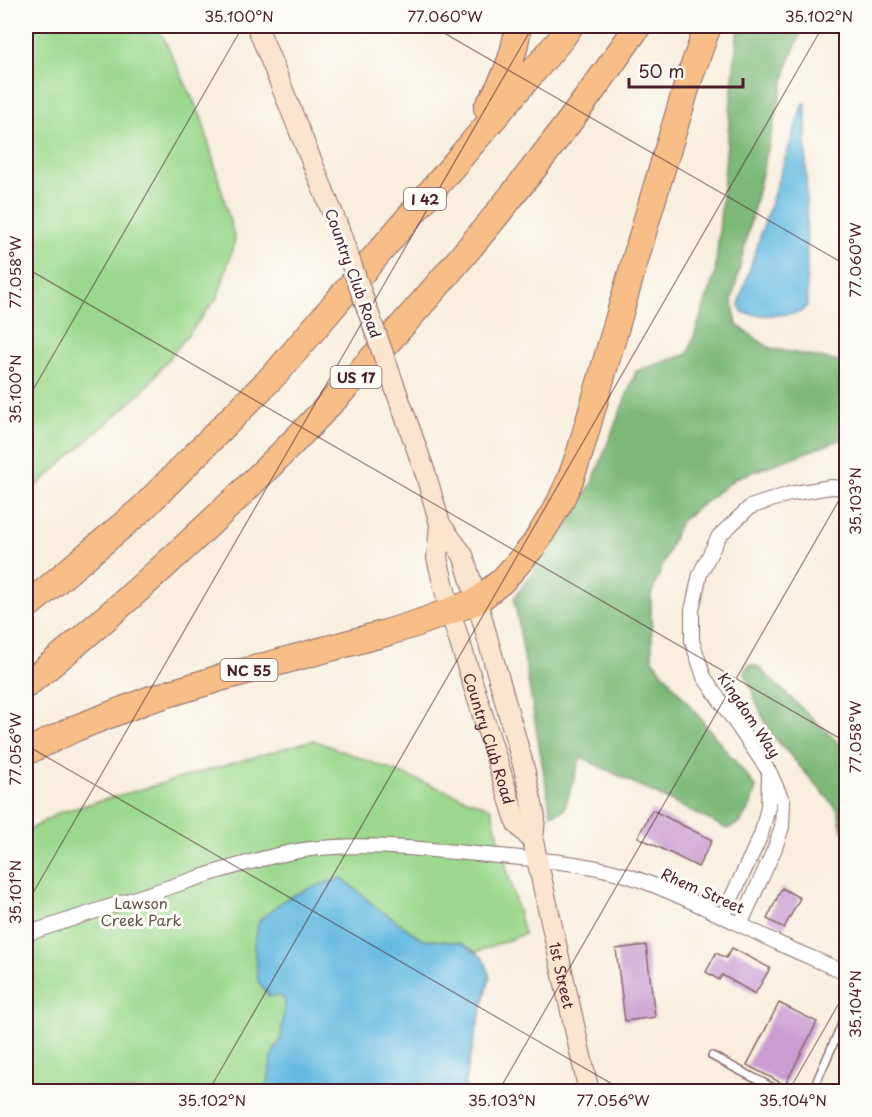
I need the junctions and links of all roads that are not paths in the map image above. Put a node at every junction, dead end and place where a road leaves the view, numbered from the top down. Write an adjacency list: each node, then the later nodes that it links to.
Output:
1 (257, 26): 8 (main road, Country Club Road, bridge)
2 (518, 26): 6 (highway)
3 (570, 26): 6 (highway, I 42)
4 (638, 26): 12 (highway, US 17)
5 (708, 26): 9 (highway)
6 (278, 371): 10 (highway, I 42)
7 (846, 488): 14 (street, Kingdom Way)
8 (440, 524): 9 (main road, Country Club Road); 11 (main road, Country Club Road)
9 (477, 601): 11 (highway, NC 55); 15 (main road, Country Club Road)
10 (26, 607)
11 (450, 611): 13 (highway, NC 55); 15 (main road, Country Club Road)
12 (26, 685)
13 (26, 752)
14 (770, 773): 16 (street, Kingdom Way); 17 (street, Kingdom Way)
15 (536, 850): 16 (street, Rhem Street); 18 (street, Rhem Street); 22 (main road, 1st Street)
16 (723, 916): 17 (street, Rhem Street)
17 (740, 925): 19 (street, Rhem Street)
18 (26, 934)
19 (846, 973)
20 (846, 1015): 24 (lane)
21 (712, 1056): 23 (lane)
22 (589, 1092)
23 (781, 1092)
24 (812, 1092)

